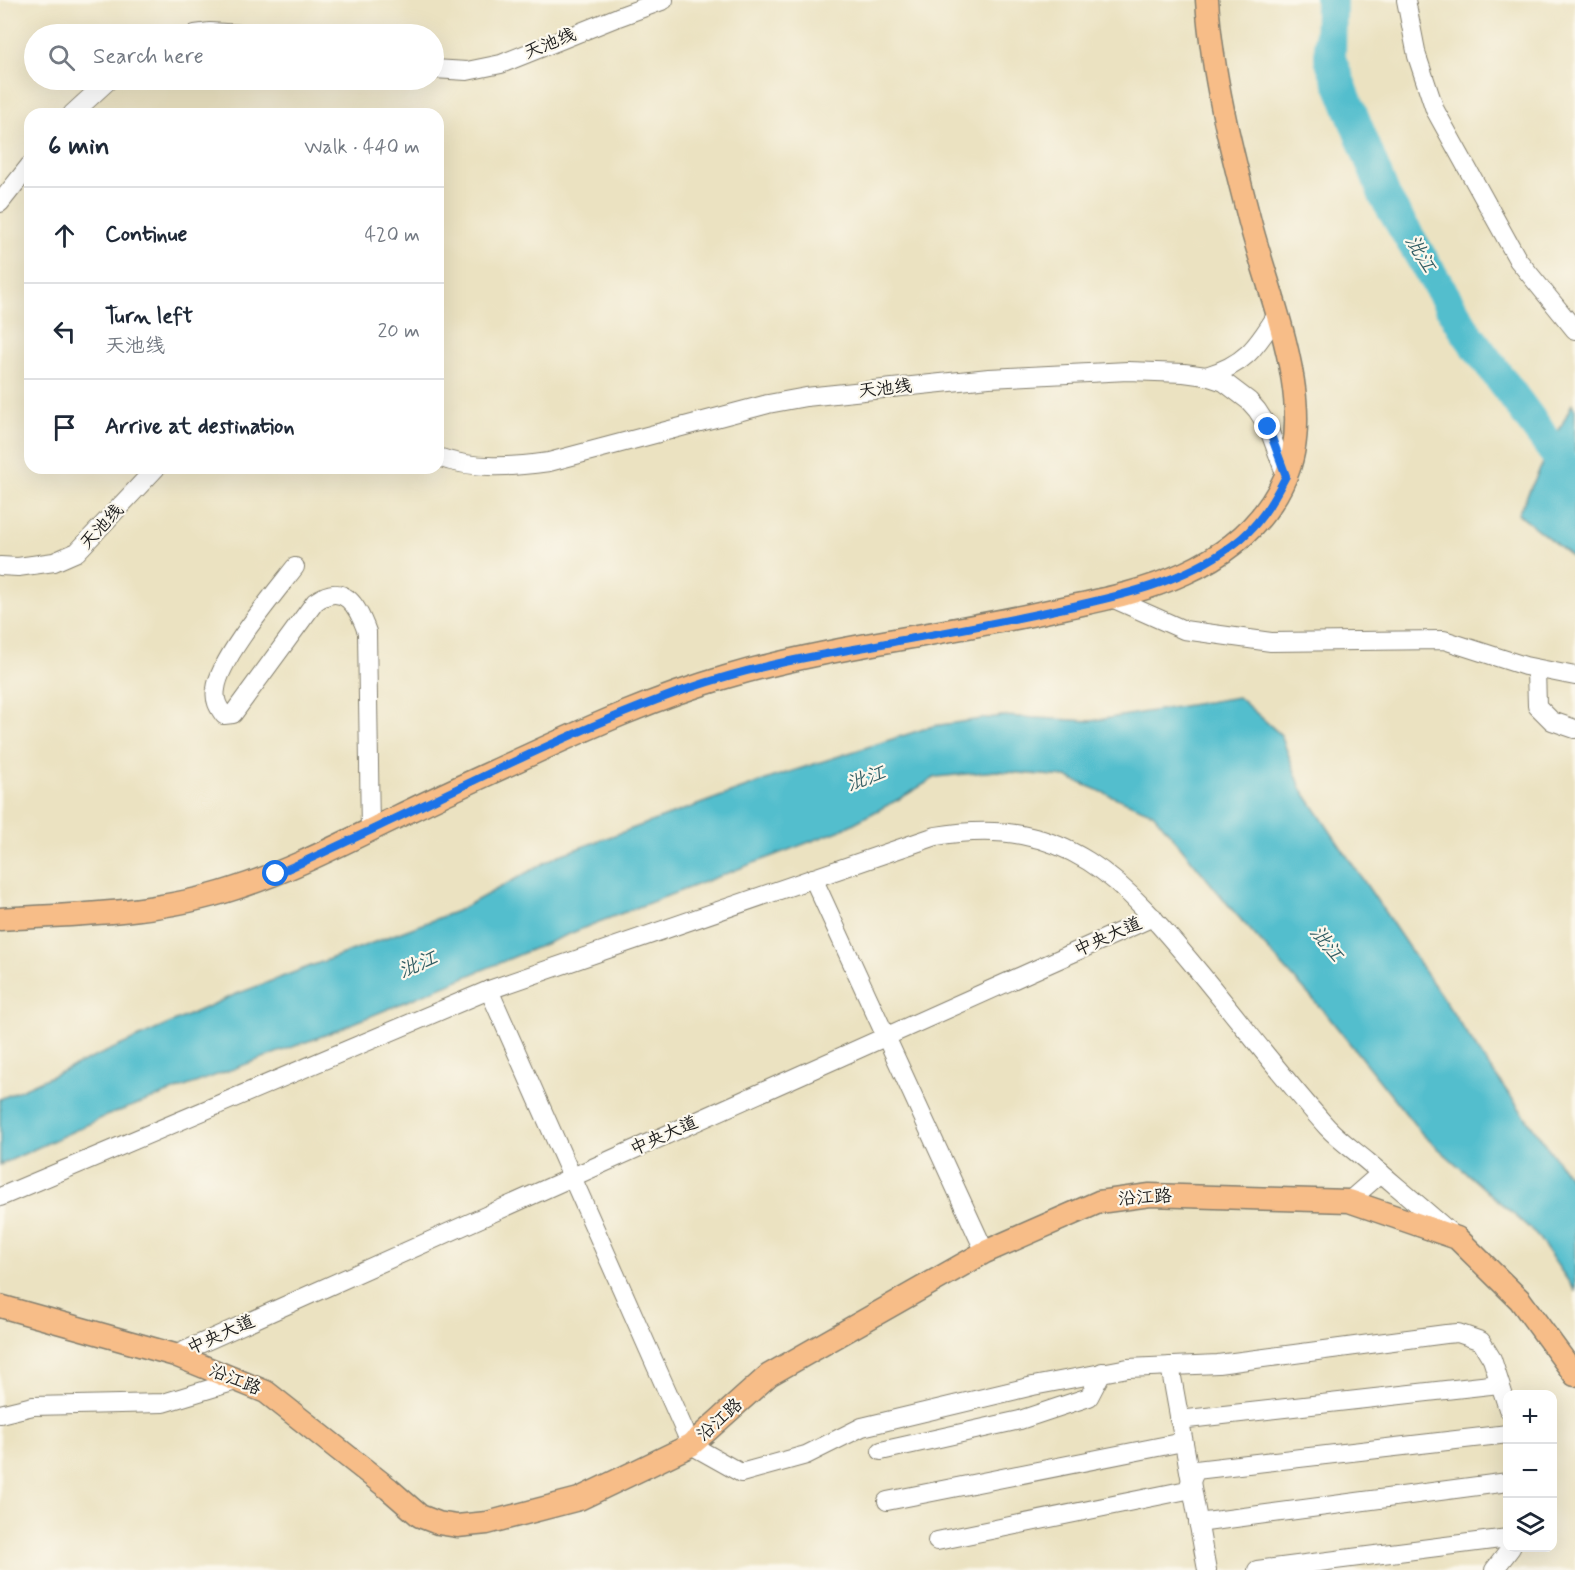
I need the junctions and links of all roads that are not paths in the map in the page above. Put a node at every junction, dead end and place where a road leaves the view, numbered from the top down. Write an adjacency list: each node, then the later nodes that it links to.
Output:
1 (664, 0): 4 (street, 天池线)
2 (1207, 0): 9 (main road)
3 (1406, 0): 10 (street)
4 (444, 70)
5 (98, 90): 6 (street)
6 (79, 108)
7 (24, 173): 8 (street)
8 (0, 203)
9 (1276, 316): 11 (street); 14 (main road)
10 (1575, 330)
11 (1206, 376): 12 (street, 天池线); 14 (street, 天池线)
12 (444, 459)
13 (150, 474): 15 (street, 天池线)
14 (1286, 476): 17 (main road)
15 (0, 566)
16 (295, 567): 21 (street)
17 (1112, 598): 18 (street); 21 (main road)
18 (1536, 669): 19 (street); 20 (street)
19 (1575, 676)
20 (1575, 729)
21 (370, 830): 24 (main road)
22 (813, 878): 23 (street); 25 (street); 26 (street)
23 (1153, 917): 26 (street, 中央大道); 27 (street)
24 (0, 919)
25 (489, 990): 28 (street); 29 (street)
26 (886, 1036): 28 (street, 中央大道); 32 (street)
27 (1381, 1173): 30 (street); 31 (street)
28 (572, 1177): 34 (street, 中央大道); 45 (street)
29 (0, 1197)
30 (1349, 1201): 31 (main road, 沿江路); 32 (main road, 沿江路)
31 (1457, 1238): 37 (main road)
32 (985, 1252): 45 (main road, 沿江路)
33 (0, 1306): 34 (main road, 沿江路)
34 (175, 1355): 38 (main road, 沿江路)
35 (1170, 1366): 36 (street); 39 (street); 42 (street)
36 (1102, 1372): 45 (street); 46 (street)
37 (1575, 1375)
38 (236, 1381): 41 (street); 45 (main road, 沿江路)
39 (1499, 1384): 40 (street); 42 (street)
40 (1503, 1395)
41 (0, 1414)
42 (1179, 1420): 44 (street)
43 (1503, 1435): 47 (street)
44 (1183, 1442): 47 (street); 49 (street)
45 (691, 1445)
46 (881, 1451)
47 (1190, 1480): 50 (street); 52 (street)
48 (1503, 1483): 50 (street)
49 (887, 1501)
50 (1198, 1523): 54 (street)
51 (1503, 1539): 55 (street)
52 (937, 1540)
53 (1508, 1552): 56 (street)
54 (1207, 1570)
55 (1257, 1570)
56 (1494, 1570)

